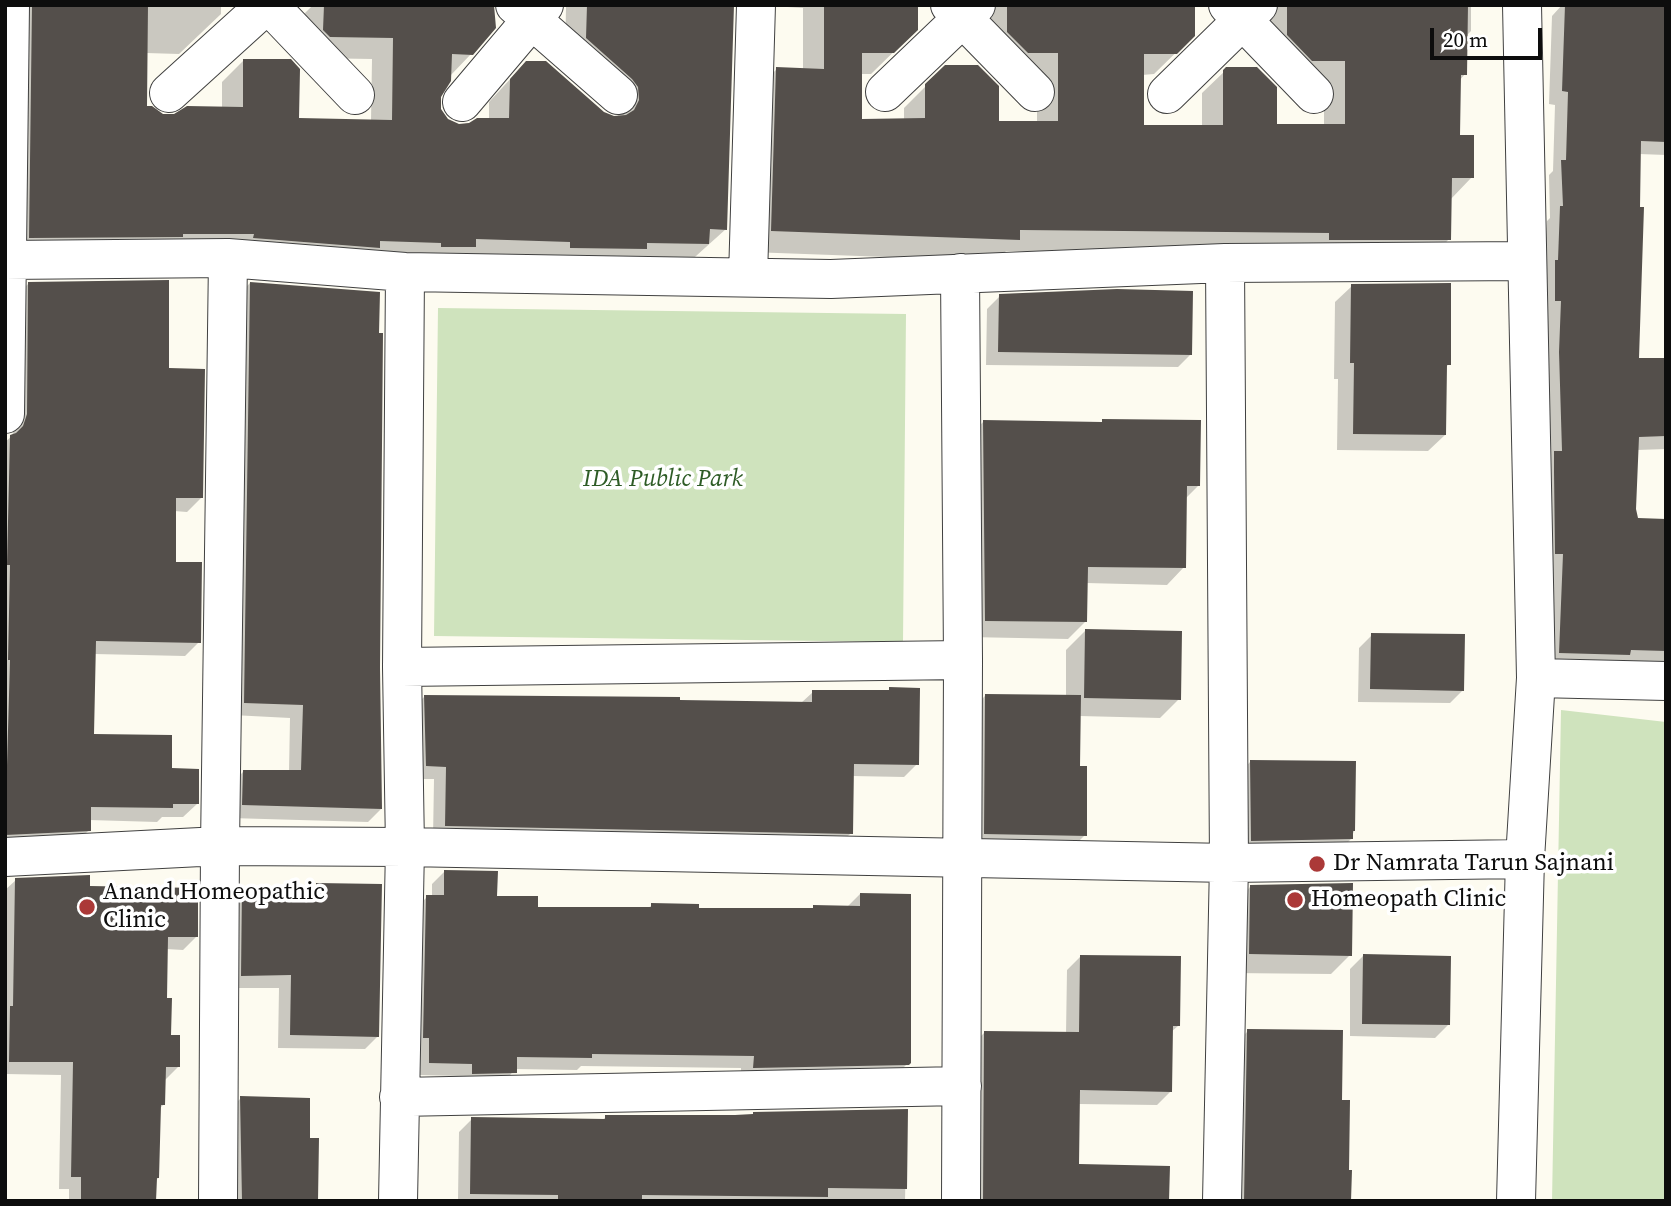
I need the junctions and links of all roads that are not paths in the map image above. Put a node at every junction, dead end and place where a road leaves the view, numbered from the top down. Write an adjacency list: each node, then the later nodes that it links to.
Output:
1 (10, 5): 17 (street)
2 (267, 5): 10 (street); 13 (street)
3 (756, 5): 22 (street)
4 (1522, 5): 18 (street)
5 (530, 10): 14 (street); 15 (street)
6 (963, 10): 8 (street); 9 (street)
7 (1243, 10): 11 (street); 12 (street)
8 (885, 92)
9 (1035, 92)
10 (169, 93)
11 (1167, 94)
12 (1314, 94)
13 (355, 95)
14 (618, 95)
15 (462, 102)
16 (228, 258): 17 (street); 20 (street); 28 (street)
17 (6, 260): 23 (street)
18 (1526, 261): 19 (street); 26 (street)
19 (1225, 263): 21 (street); 33 (street)
20 (405, 272): 22 (street); 25 (street)
21 (960, 272): 22 (street); 24 (street)
22 (748, 277)
23 (5, 414)
24 (963, 660): 25 (street); 31 (street)
25 (402, 667): 29 (street)
26 (1536, 678): 27 (street); 32 (street)
27 (1666, 681)
28 (220, 846): 29 (street); 30 (street); 36 (street)
29 (405, 847): 31 (street); 35 (street)
30 (5, 857)
31 (962, 859): 33 (street); 34 (street)
32 (1525, 859): 33 (street); 40 (street)
33 (1229, 863): 39 (street)
34 (962, 1086): 35 (street); 38 (street)
35 (399, 1097): 37 (street)
36 (218, 1201)
37 (398, 1201)
38 (961, 1201)
39 (1222, 1201)
40 (1516, 1201)

